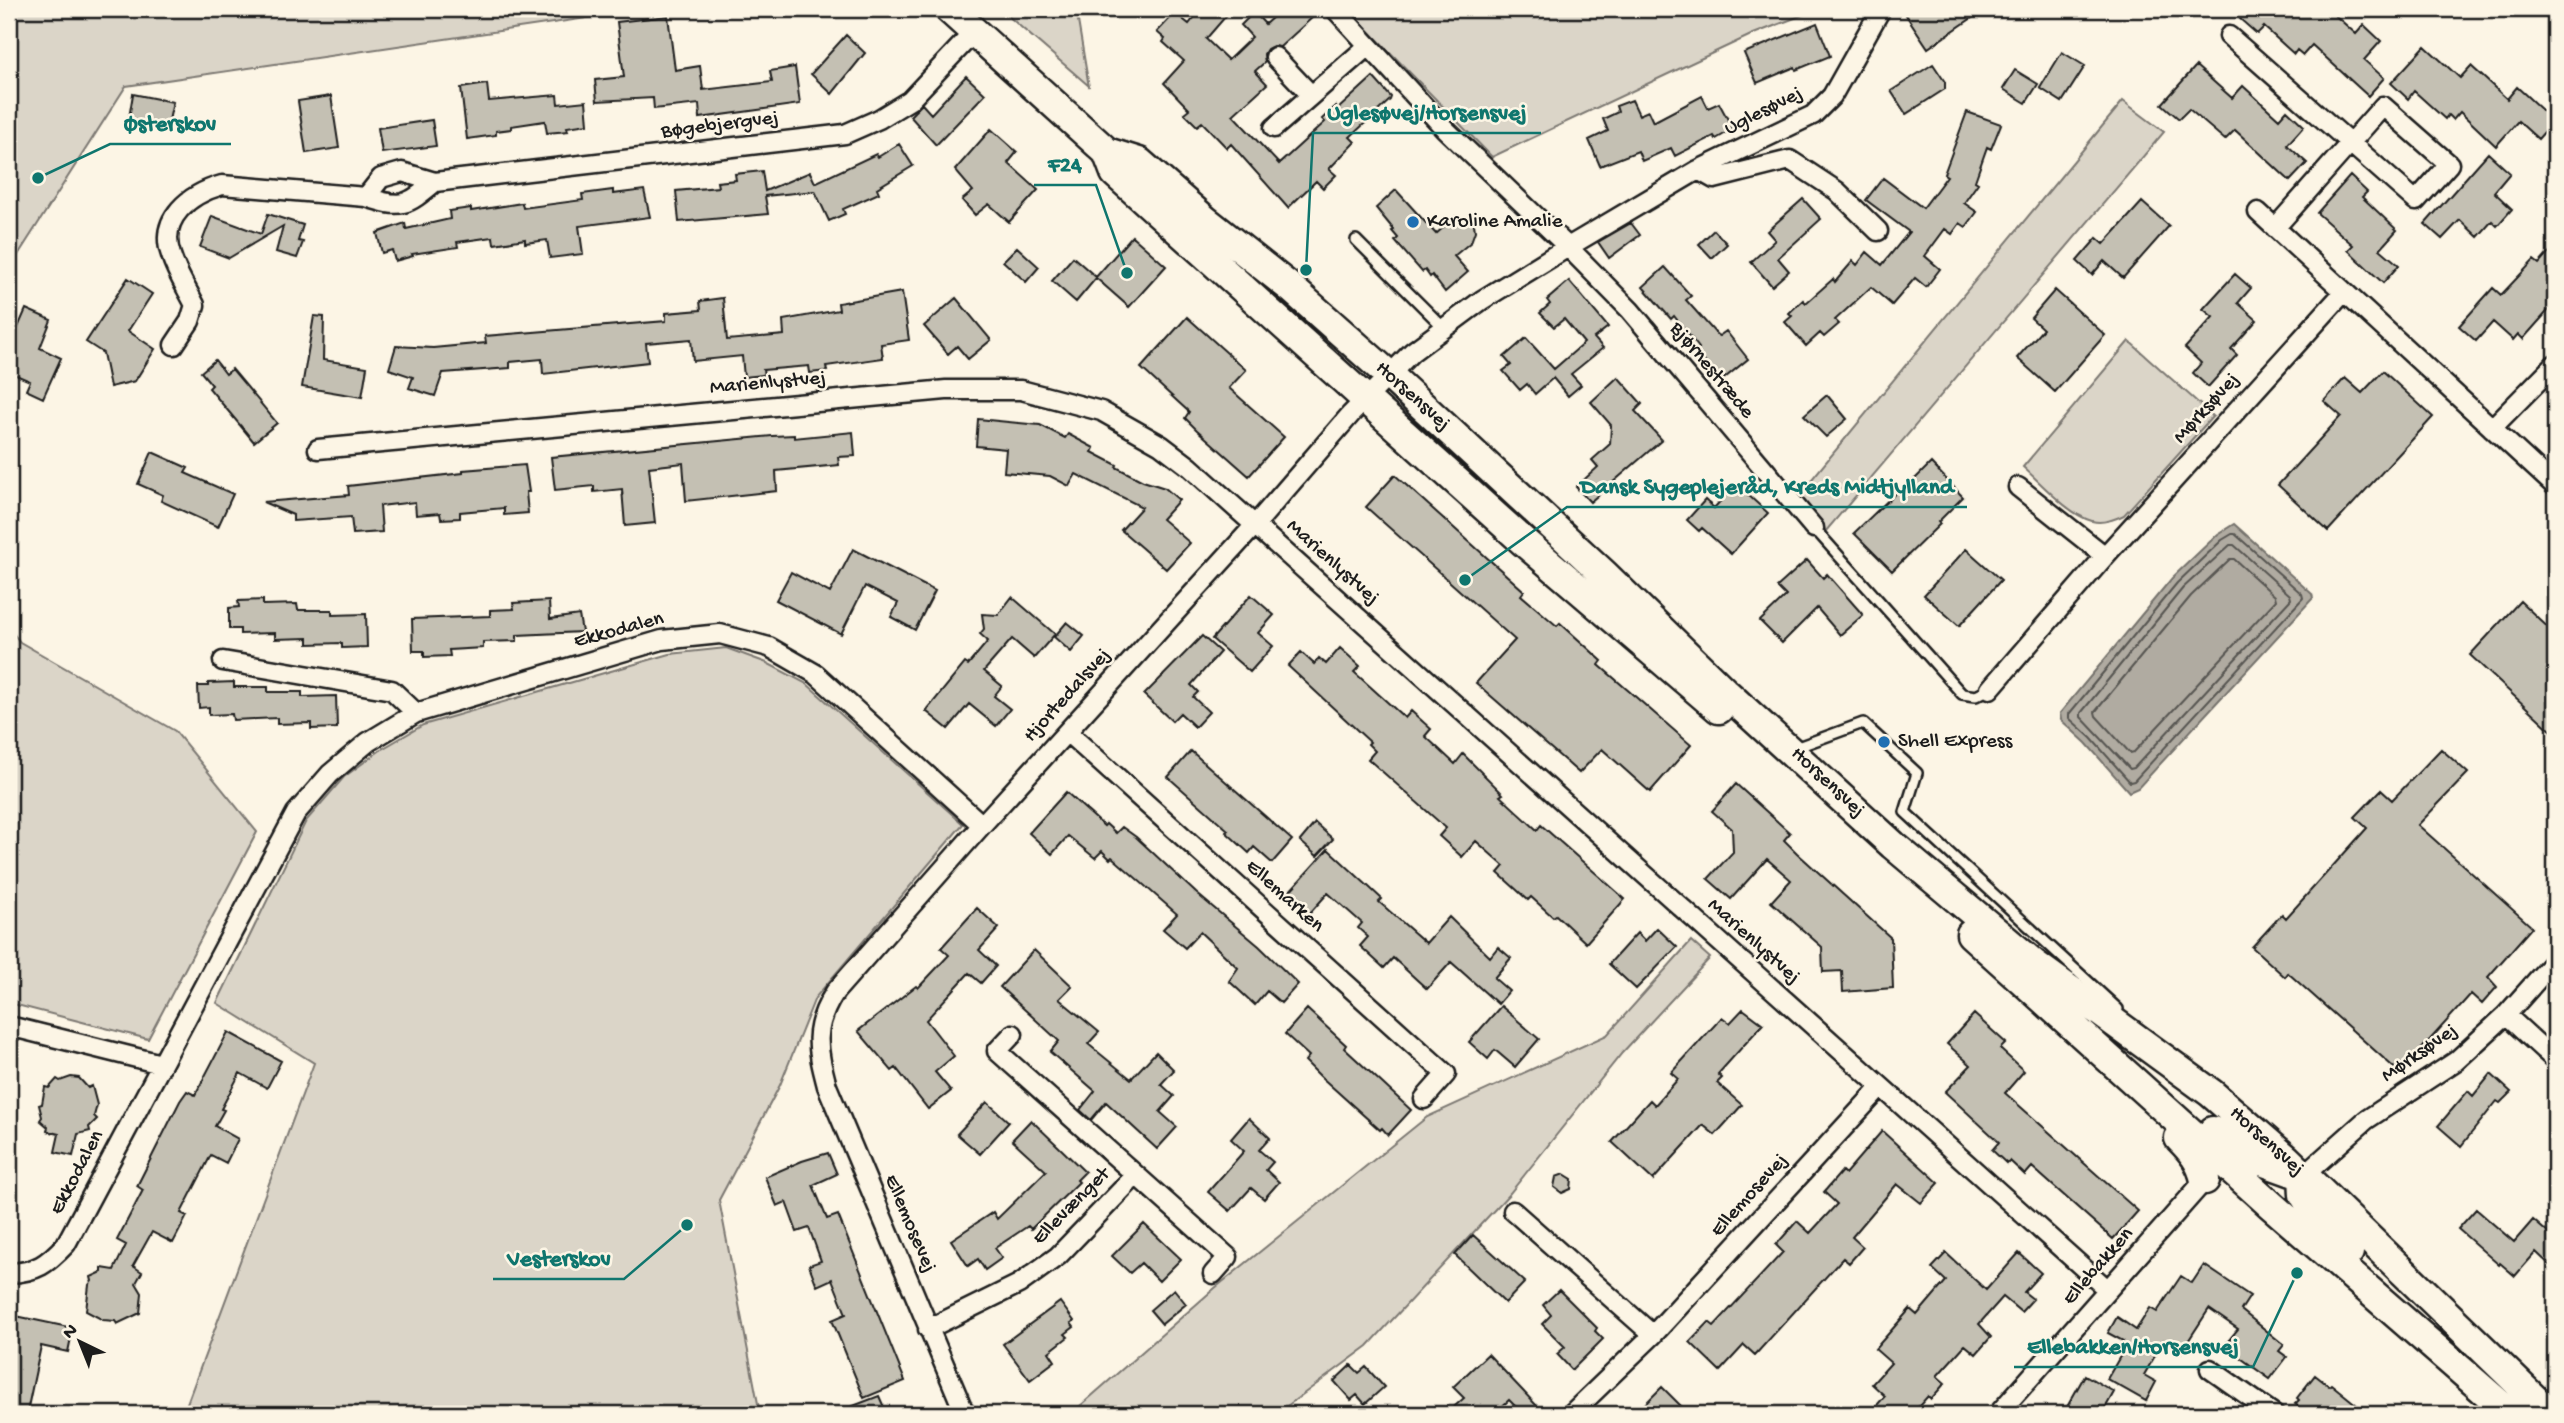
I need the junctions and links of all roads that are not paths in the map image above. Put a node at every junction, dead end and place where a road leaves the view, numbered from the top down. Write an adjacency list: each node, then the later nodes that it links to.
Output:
1 (948, 9): 4 (main road, Horsensvej)
2 (1335, 9): 6 (street)
3 (1881, 9): 11 (street, Uglesøvej)
4 (974, 32): 12 (street, Bøgebjergvej); 23 (main road, Horsensvej)
5 (2229, 36): 10 (street)
6 (1368, 46): 8 (street); 18 (street)
7 (1275, 57): 8 (street)
8 (1311, 95): 9 (street)
9 (1274, 128)
10 (2350, 143): 10 (street); 15 (street)
11 (1698, 170): 16 (street, Uglesøvej); 18 (street, Uglesøvej)
12 (435, 182): 13 (street, Bøgebjergvej); 13 (street, Bøgebjergvej)
13 (366, 197): 21 (street, Bøgebjergvej)
14 (2258, 212): 15 (street)
15 (2274, 228): 19 (street)
16 (1878, 231)
17 (1356, 240): 20 (lane)
18 (1568, 247): 20 (street, Uglesøvej); 29 (street, Bjørnestræde)
19 (2344, 292): 24 (street); 30 (street, Mørksøvej)
20 (1443, 327): 23 (street, Uglesøvej)
21 (174, 345)
22 (2555, 364): 24 (street)
23 (1377, 387): 28 (street, Hjortedalsvej); 35 (main road, Horsensvej); 45 (main road, Horsensvej)
24 (2492, 428): 26 (street)
25 (317, 449): 28 (street, Marienlystvej)
26 (2555, 486)
27 (2018, 487): 30 (street)
28 (1255, 525): 34 (street, Hjortedalsvej); 46 (street, Marienlystvej)
29 (1814, 528): 32 (lane)
30 (2105, 556): 32 (street, Mørksøvej)
31 (223, 660): 33 (street)
32 (1990, 689)
33 (416, 713): 36 (street, Ekkodalen); 44 (street, Ekkodalen)
34 (1067, 732): 36 (street, Hjortedalsvej); 47 (street, Ellemarken)
35 (1791, 750): 41 (main road, Horsensvej); 41 (lane)
36 (982, 825): 42 (street, Hjortedalsvej)
37 (2555, 960): 38 (street, Mørksøvej)
38 (2506, 1015): 43 (street); 49 (street, Mørksøvej)
39 (9, 1026): 44 (street)
40 (1013, 1034): 48 (street, Ellevænget)
41 (2150, 1048): 49 (main road, Horsensvej)
42 (817, 1049): 56 (street, Ellemosevej)
43 (2555, 1060)
44 (161, 1064): 52 (street, Ekkodalen)
45 (2132, 1078): 49 (main road); 50 (main road); 55 (main road, Horsensvej)
46 (1881, 1087): 54 (street, Marienlystvej); 57 (street, Ellemosevej)
47 (1424, 1099)
48 (1136, 1175): 53 (street, Ellevænget); 56 (street, Ellevænget)
49 (2304, 1175): 55 (main road); 64 (main road, Horsensvej)
50 (2205, 1180): 54 (street, Ellebakken)
51 (1513, 1211): 57 (street)
52 (9, 1273)
53 (1213, 1274)
54 (2108, 1290): 61 (street, Ellebakken)
55 (2397, 1314): 63 (main road, Horsensvej)
56 (928, 1329): 59 (street, Ellemosevej)
57 (1653, 1335): 60 (street, Ellemosevej)
58 (2210, 1369): 62 (street)
59 (964, 1414)
60 (1571, 1414)
61 (1998, 1414)
62 (2274, 1414)
63 (2511, 1414)
64 (2550, 1414)

